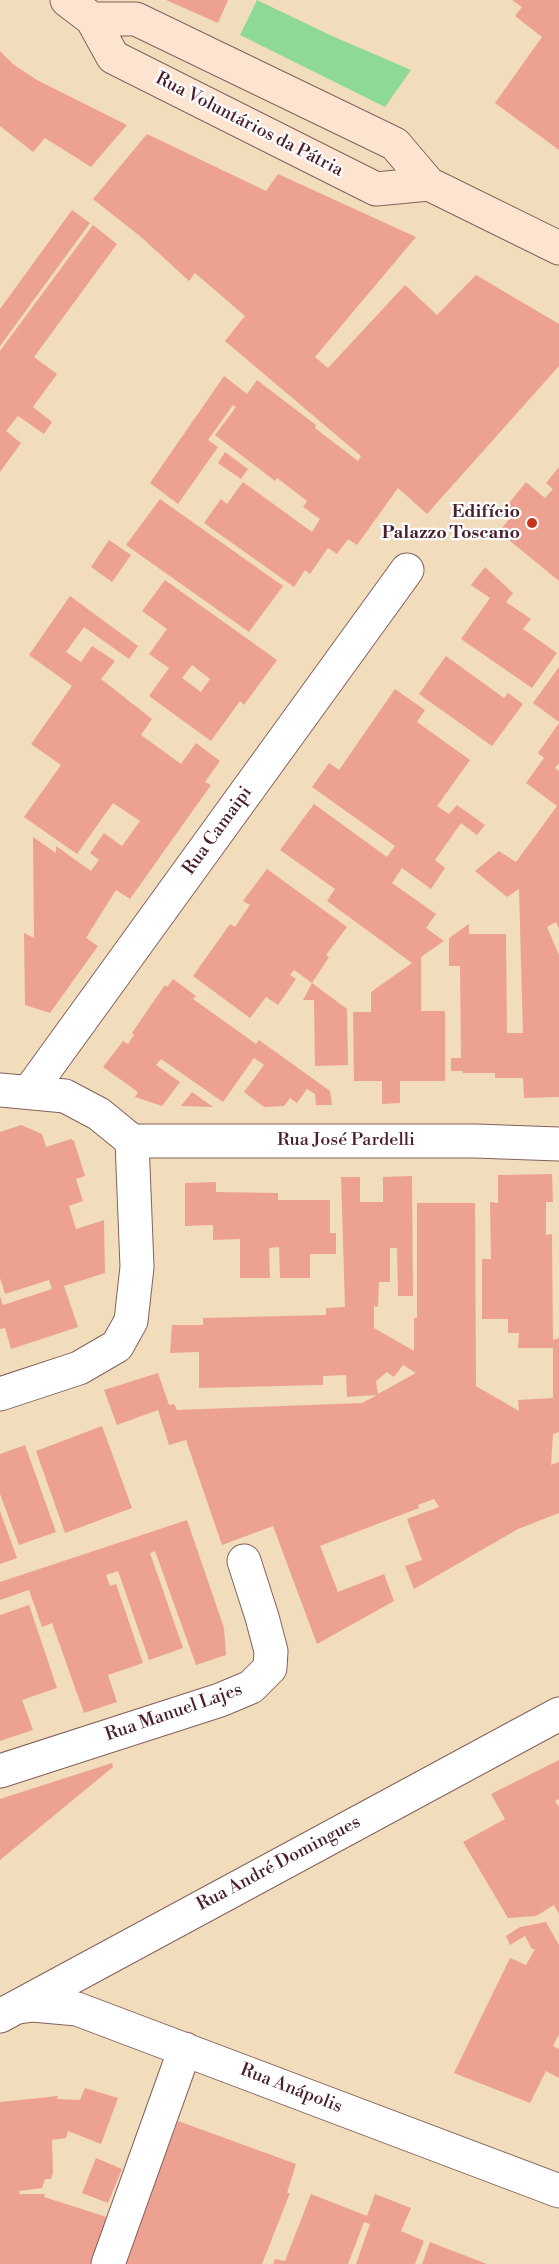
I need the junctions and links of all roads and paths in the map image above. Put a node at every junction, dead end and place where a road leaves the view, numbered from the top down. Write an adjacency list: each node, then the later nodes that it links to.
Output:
1 (80, 9): 2 (main road, Rua Voluntários da Pátria); 2 (main road, Rua Voluntários da Pátria)
2 (429, 184): 3 (main road, Rua Voluntários da Pátria)
3 (559, 248)
4 (408, 570): 5 (street, Rua Camaipi)
5 (14, 1091): 6 (street)
6 (132, 1141): 7 (street, Rua José Pardelli); 8 (street)
7 (559, 1144)
8 (0, 1394)
9 (244, 1561): 11 (street, Rua Manuel Lajes)
10 (559, 1714): 12 (street, Rua André Domingues)
11 (0, 1771)
12 (6, 2011): 13 (street, Rua Anápolis)
13 (185, 2049): 14 (street, Rua Anápolis); 15 (street)
14 (559, 2191)
15 (108, 2264)

